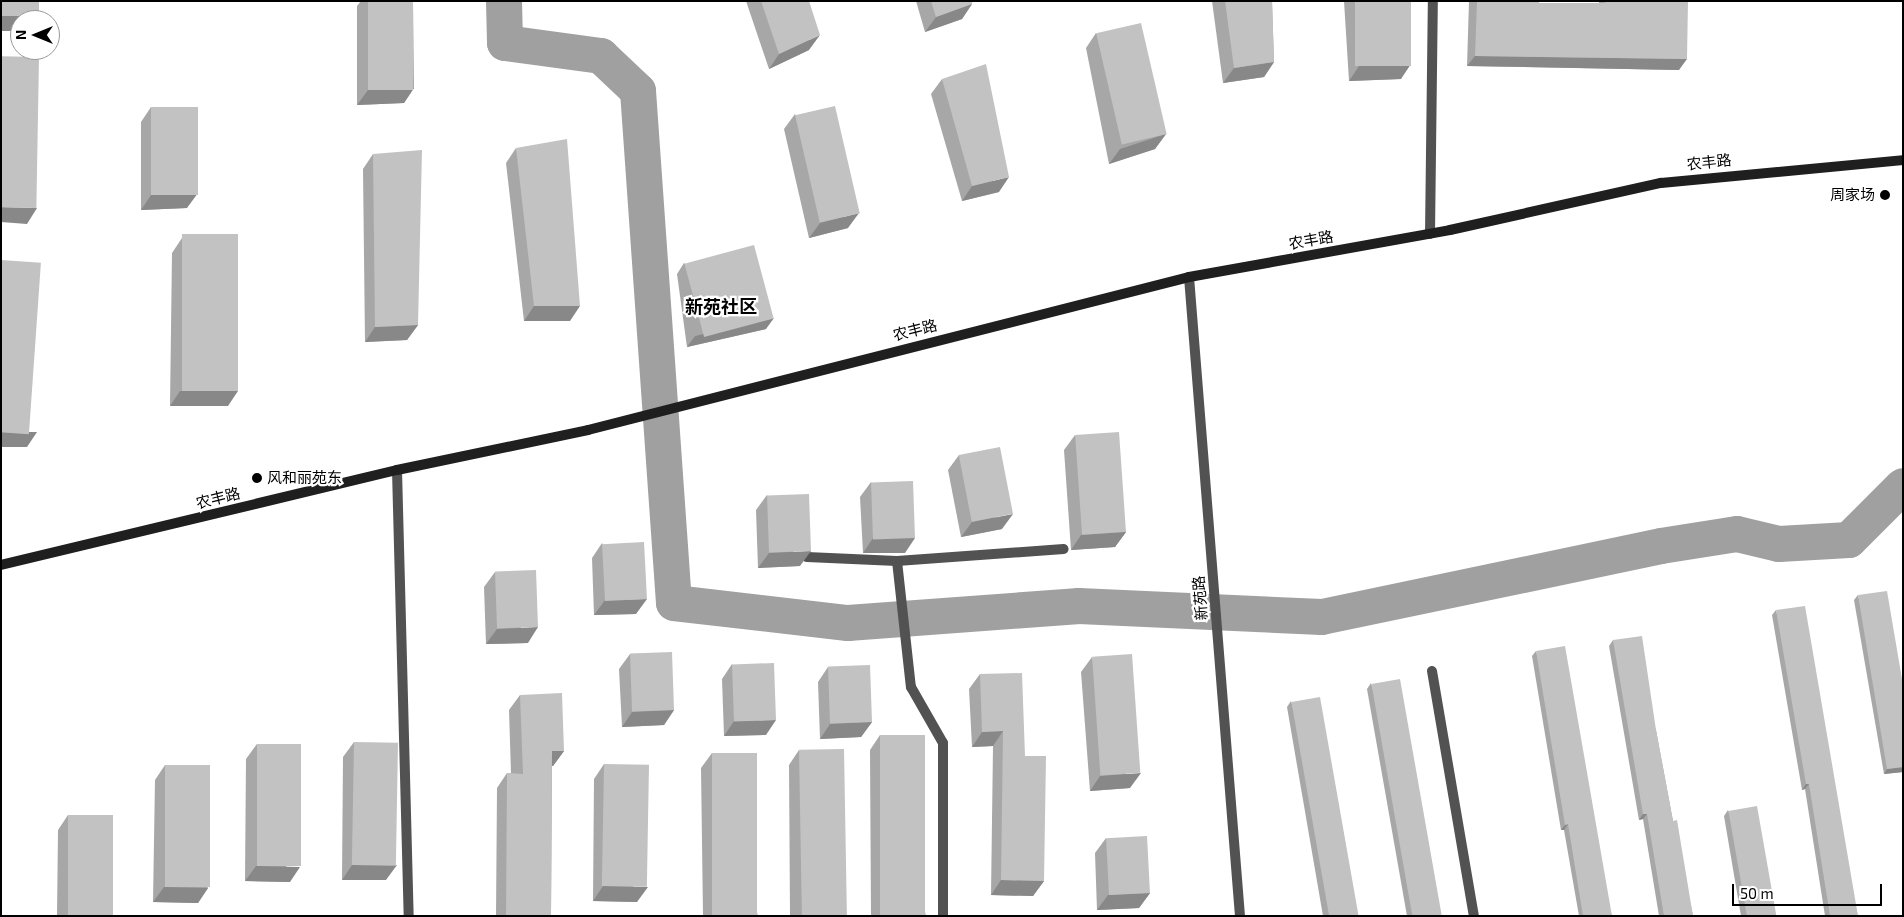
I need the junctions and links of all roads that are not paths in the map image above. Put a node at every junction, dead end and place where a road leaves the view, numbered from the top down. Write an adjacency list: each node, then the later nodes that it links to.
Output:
1 (1433, 1): 3 (street)
2 (1903, 160): 3 (main road, 农丰路)
3 (1430, 234): 4 (main road, 农丰路)
4 (1189, 277): 5 (main road, 农丰路); 13 (street, 新苑路)
5 (397, 470): 9 (main road, 农丰路); 11 (street)
6 (1064, 549): 8 (street)
7 (807, 557): 8 (street)
8 (897, 561): 12 (street)
9 (1, 565)
10 (1432, 671): 14 (street)
11 (409, 916)
12 (943, 916)
13 (1240, 916)
14 (1474, 916)

